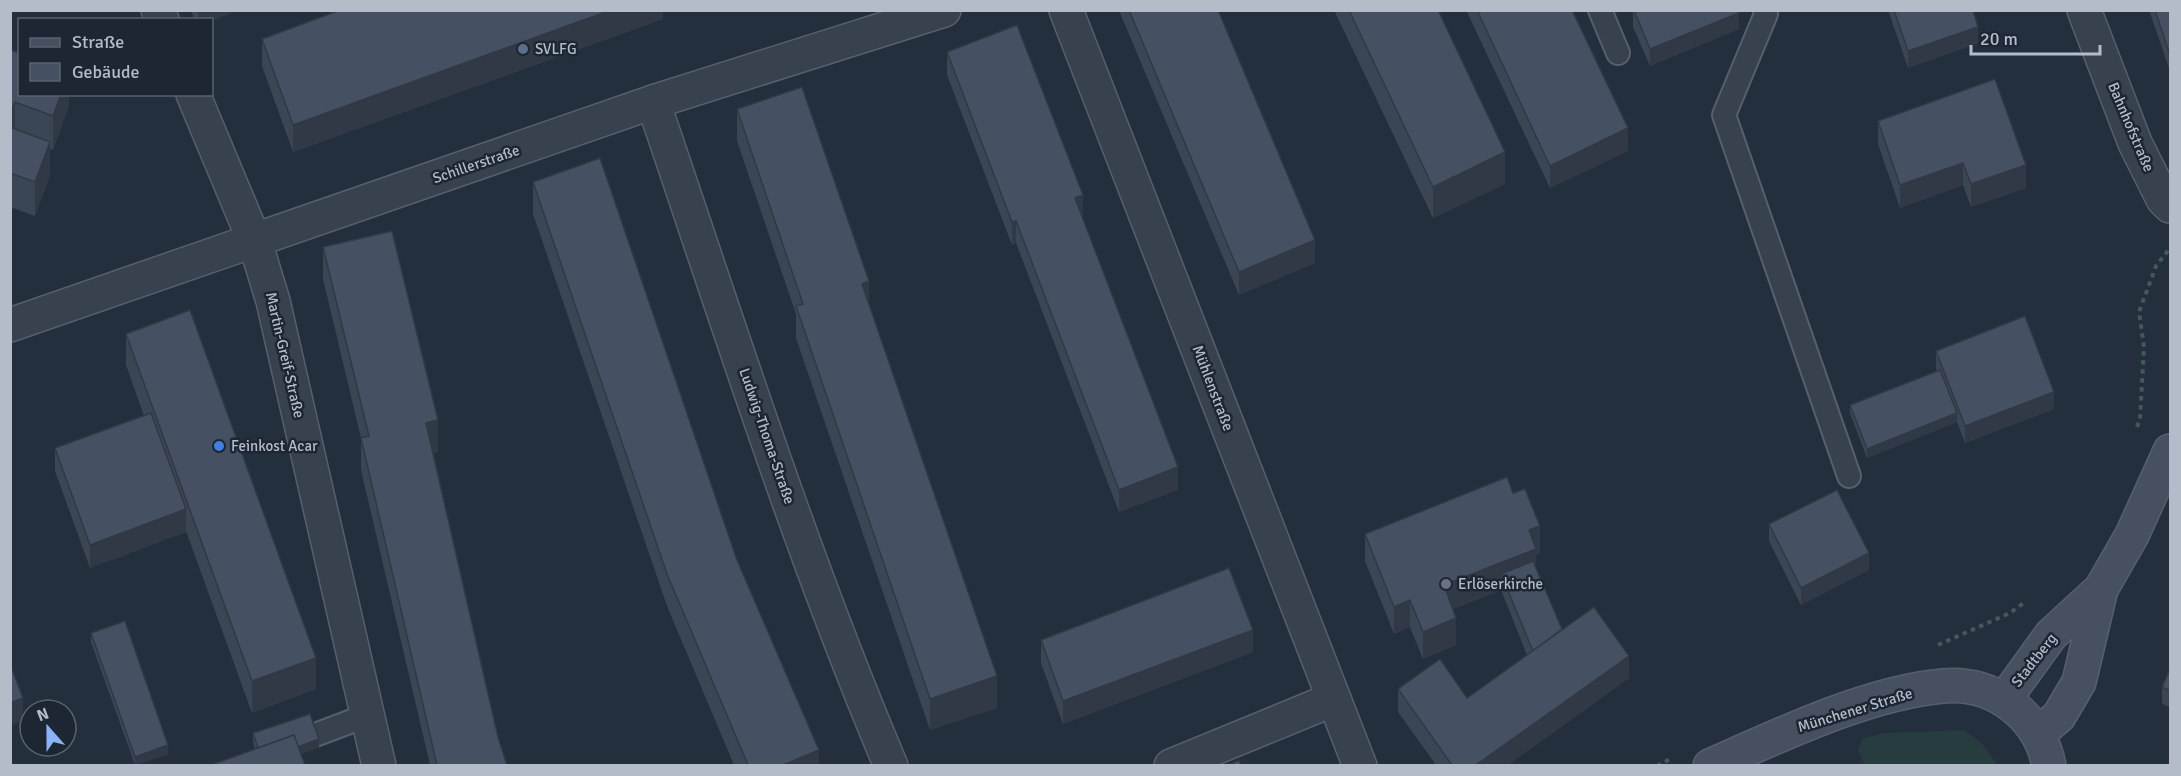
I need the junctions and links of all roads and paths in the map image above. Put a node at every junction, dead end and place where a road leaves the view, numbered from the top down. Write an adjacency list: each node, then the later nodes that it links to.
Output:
1 (944, 10): 8 (street, Schillerstraße)
2 (1066, 10): 19 (street, Mühlenstraße)
3 (1600, 10): 6 (lane)
4 (1765, 10): 15 (lane)
5 (2084, 10): 9 (street, Bahnhofstraße)
6 (1618, 53)
7 (195, 96): 10 (street, Martin-Greif-Straße)
8 (653, 102): 10 (street, Schillerstraße); 26 (street, Ludwig-Thoma-Straße)
9 (2170, 207)
10 (255, 242): 12 (street, Schillerstraße); 21 (street, Martin-Greif-Straße)
11 (2170, 248): 13 (path)
12 (10, 325)
13 (2136, 430)
14 (2170, 451): 16 (main road, Stadtberg)
15 (1849, 476)
16 (2101, 589): 20 (main road, Stadtberg); 22 (main road, Stadtberg)
17 (2027, 600): 18 (path)
18 (1929, 649)
19 (1334, 699): 27 (street); 28 (street, Mühlenstraße)
20 (2004, 700): 22 (main road, Stadtberg); 30 (main road, Münchener Straße)
21 (368, 715): 23 (lane); 25 (street, Martin-Greif-Straße)
22 (2038, 734): 31 (main road, Stadtberg)
23 (315, 735)
24 (1677, 756): 29 (path)
25 (379, 765)
26 (891, 765)
27 (1171, 765)
28 (1360, 765)
29 (1657, 765)
30 (1710, 765)
31 (2049, 765)

